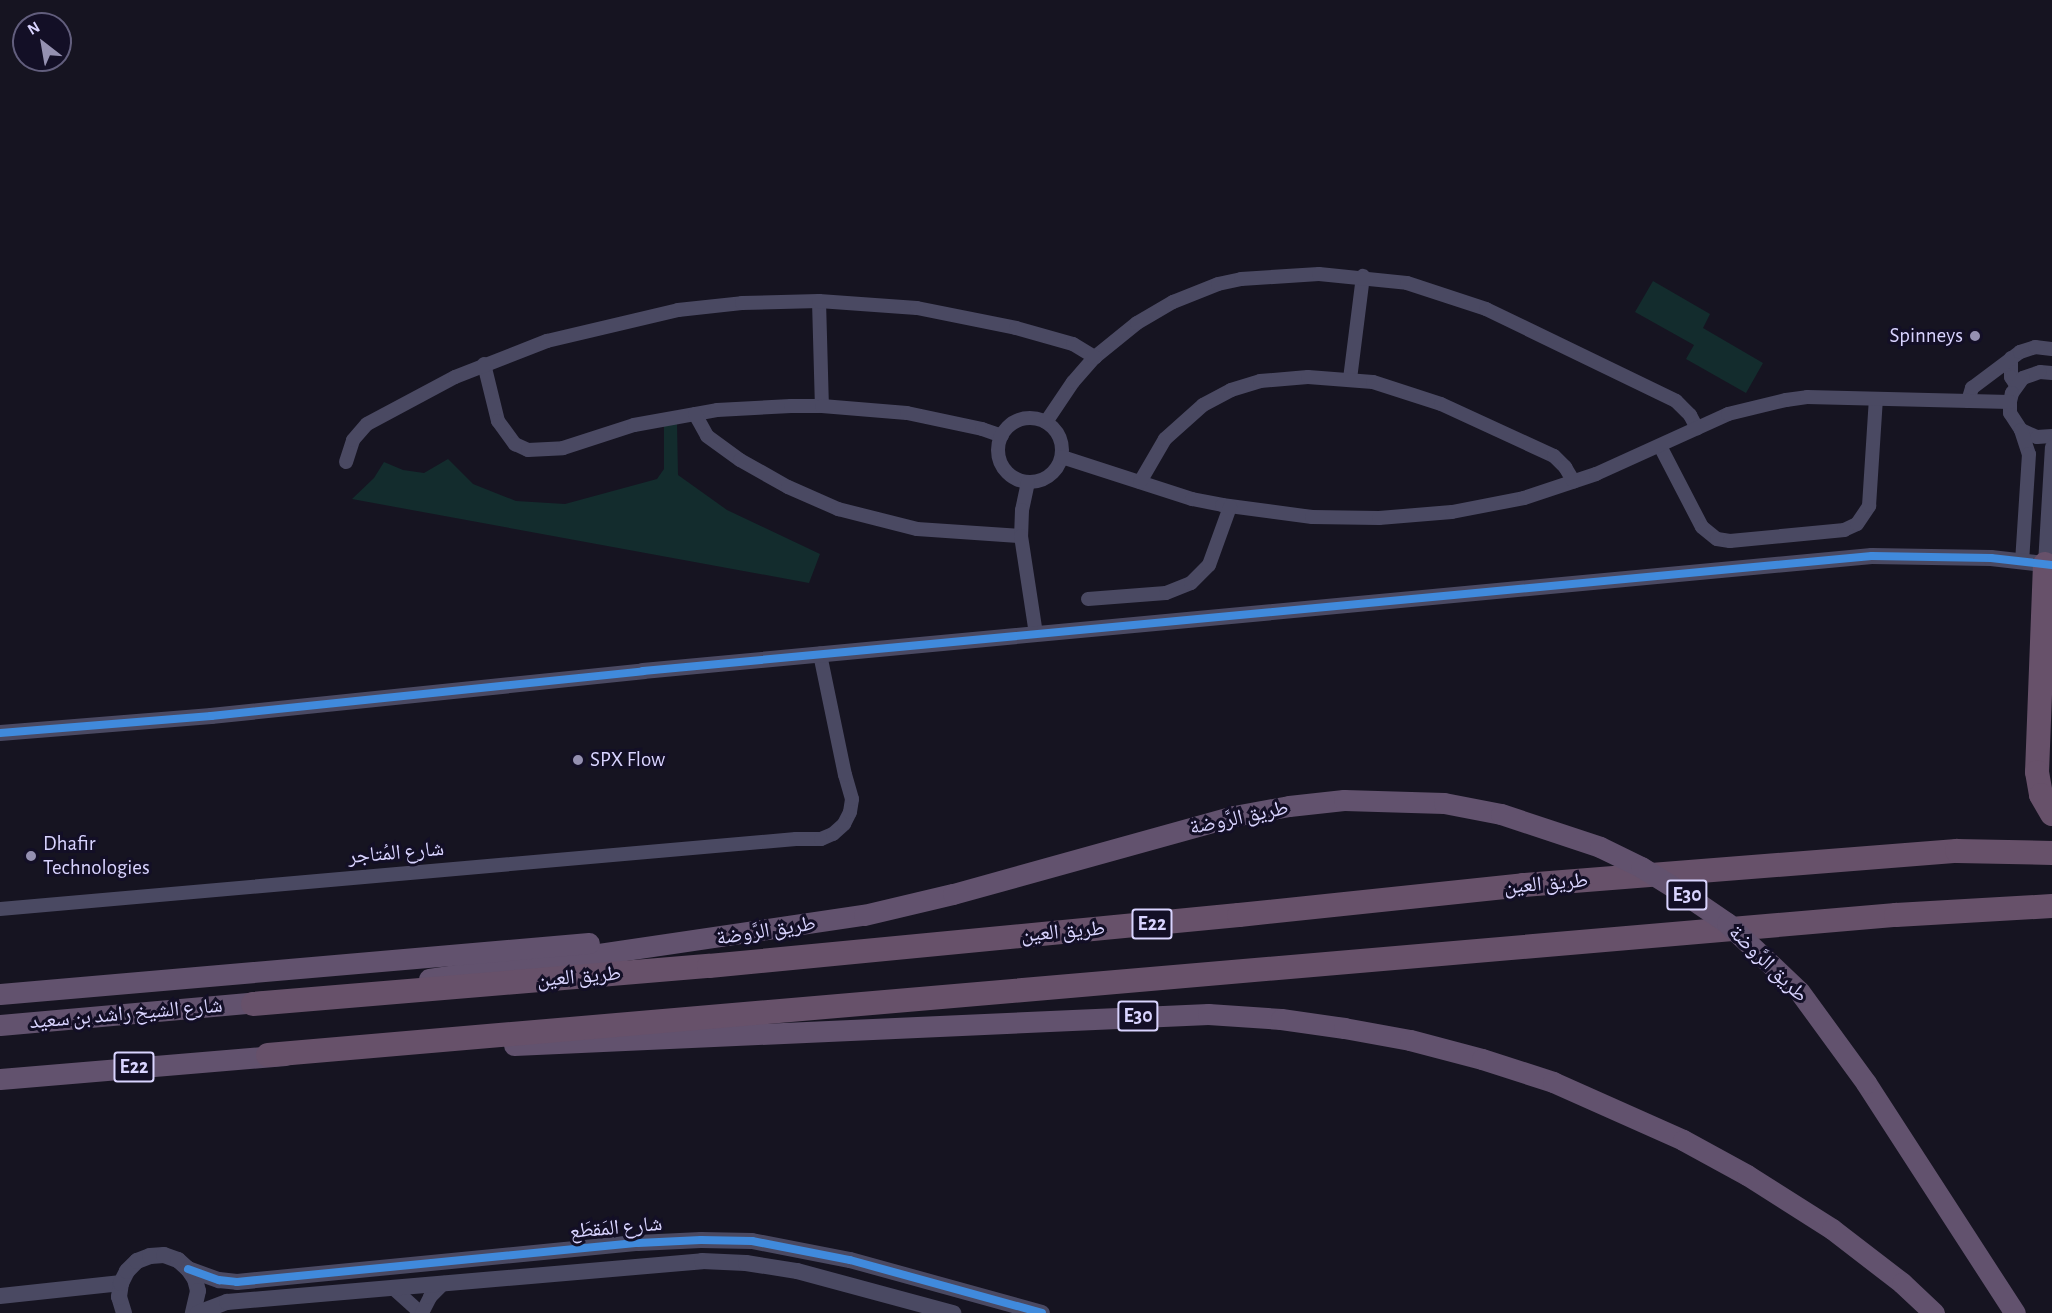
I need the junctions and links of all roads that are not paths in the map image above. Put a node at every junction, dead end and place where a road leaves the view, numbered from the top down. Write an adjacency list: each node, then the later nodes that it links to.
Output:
1 (1364, 276): 4 (street); 8 (street); 16 (street)
2 (819, 301): 4 (street); 6 (street); 13 (street)
3 (2052, 349): 5 (street)
4 (1095, 357): 15 (street)
5 (2011, 358): 9 (street); 11 (street)
6 (484, 364): 14 (street); 23 (street)
7 (2052, 374): 9 (street)
8 (1350, 379): 25 (street); 26 (street)
9 (2016, 385): 12 (street)
10 (1876, 399): 11 (street); 16 (street); 20 (street)
11 (1968, 401): 12 (street)
12 (2010, 402): 17 (street)
13 (822, 406): 14 (street); 18 (street)
14 (695, 414): 30 (street)
15 (1046, 422): 18 (street); 22 (street)
16 (1697, 428): 20 (street)
17 (2021, 430): 19 (street); 28 (street)
18 (1002, 435): 24 (street)
19 (2052, 436)
20 (1660, 446): 26 (street)
21 (2052, 447): 29 (street)
22 (1062, 457): 24 (street); 25 (street)
23 (346, 462)
24 (1028, 482): 30 (street)
25 (1140, 482): 27 (street)
26 (1574, 482): 27 (street)
27 (1230, 507): 32 (street)
28 (2025, 509): 29 (street); 31 (street)
29 (2048, 510): 31 (street)
30 (1021, 536): 35 (street)
31 (2040, 563): 34 (highway); 35 (street)
32 (1088, 598)
33 (2052, 598): 34 (highway)
34 (2044, 621): 38 (highway)
35 (1036, 634): 36 (street)
36 (820, 654): 37 (street); 41 (street, شارع المُتاجر)
37 (0, 733)
38 (2052, 814)
39 (2052, 853): 44 (highway, طريق العين / E22)
40 (2052, 906): 46 (highway, E22)
41 (0, 909)
42 (795, 927): 43 (highway); 44 (highway, طريق الرَّوضة / E30); 60 (highway, طريق الرَّوضة / E30, bridge)
43 (0, 994)
44 (253, 1004): 45 (highway, شارع الشيخ راشد بن سعيد / E22)
45 (0, 1025)
46 (268, 1056): 47 (highway, E22); 59 (highway, E30)
47 (0, 1079)
48 (188, 1269): 49 (street, شارع المَقطَع); 54 (street); 58 (street, شارع المَقطَع)
49 (121, 1283): 52 (street); 53 (street)
50 (444, 1283): 51 (street, شارع المَقطَع); 56 (street); 57 (street, شارع المَقطَع)
51 (393, 1288): 55 (street, شارع المَقطَع); 56 (street)
52 (0, 1296)
53 (124, 1313)
54 (192, 1313)
55 (198, 1313)
56 (421, 1313)
57 (952, 1313)
58 (1042, 1313)
59 (1934, 1313)
60 (2015, 1313)

